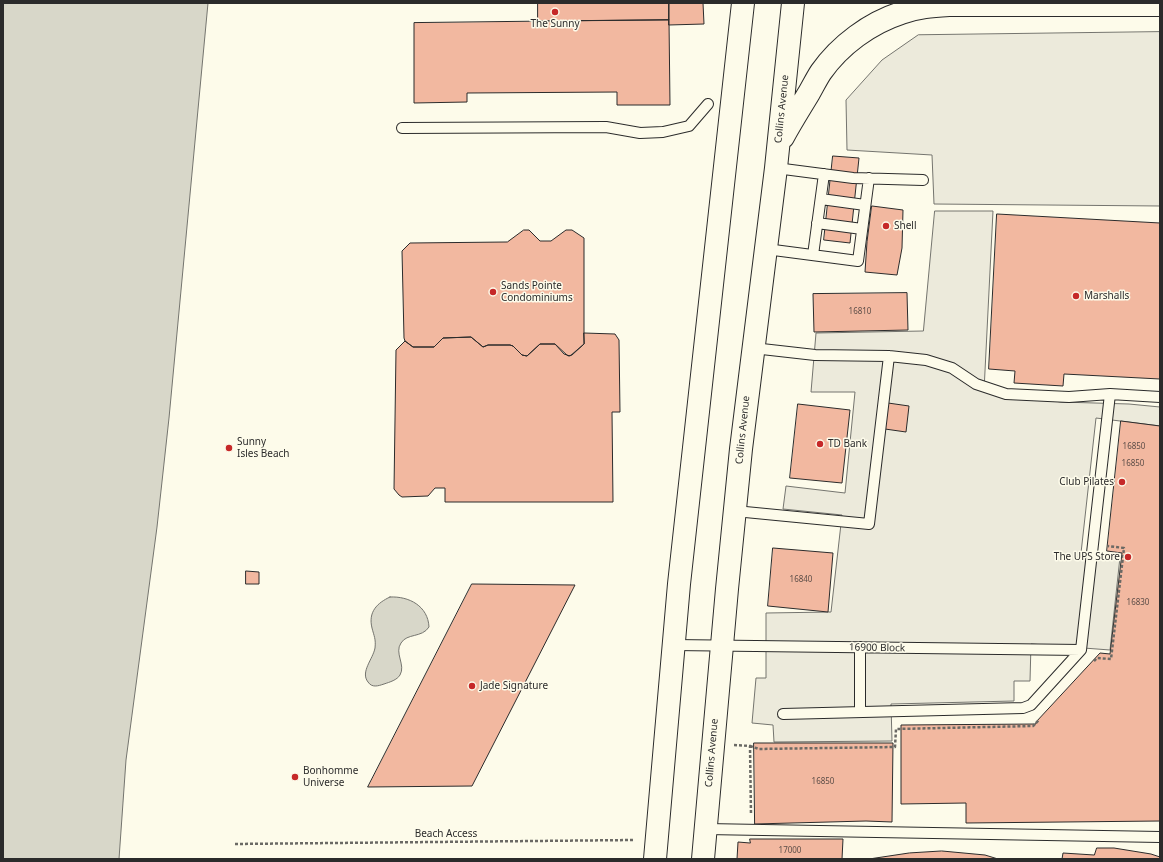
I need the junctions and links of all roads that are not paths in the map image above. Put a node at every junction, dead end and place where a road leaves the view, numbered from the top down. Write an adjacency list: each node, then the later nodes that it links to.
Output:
1 (743, 3): 23 (main road)
2 (793, 3): 7 (main road, Collins Avenue)
3 (1046, 4): 4 (main road); 7 (main road)
4 (1160, 5)
5 (708, 104): 6 (lane)
6 (402, 128)
7 (779, 144): 8 (main road, Collins Avenue)
8 (776, 168): 9 (lane); 16 (main road, Collins Avenue)
9 (824, 174): 10 (lane); 12 (lane)
10 (869, 178): 11 (lane); 13 (lane)
11 (923, 180)
12 (821, 199): 13 (lane); 14 (lane)
13 (865, 205): 15 (lane)
14 (817, 223): 15 (lane); 17 (lane)
15 (862, 229): 17 (lane)
16 (766, 249): 17 (lane); 18 (main road, Collins Avenue)
17 (813, 255)
18 (752, 348): 19 (lane); 22 (main road, Collins Avenue)
19 (889, 356): 20 (lane); 22 (lane)
20 (1110, 394): 21 (lane); 26 (lane)
21 (1160, 397)
22 (735, 511): 24 (main road, Collins Avenue)
23 (674, 646): 24 (lane, 16900 Block); 31 (main road)
24 (722, 646): 25 (lane, 16900 Block); 29 (main road, Collins Avenue)
25 (860, 647): 26 (lane, 16900 Block); 27 (lane)
26 (1081, 650): 27 (lane)
27 (860, 711): 28 (lane)
28 (782, 714)
29 (706, 829): 30 (lane); 32 (main road, Collins Avenue)
30 (1160, 837)
31 (656, 850)
32 (703, 859)

